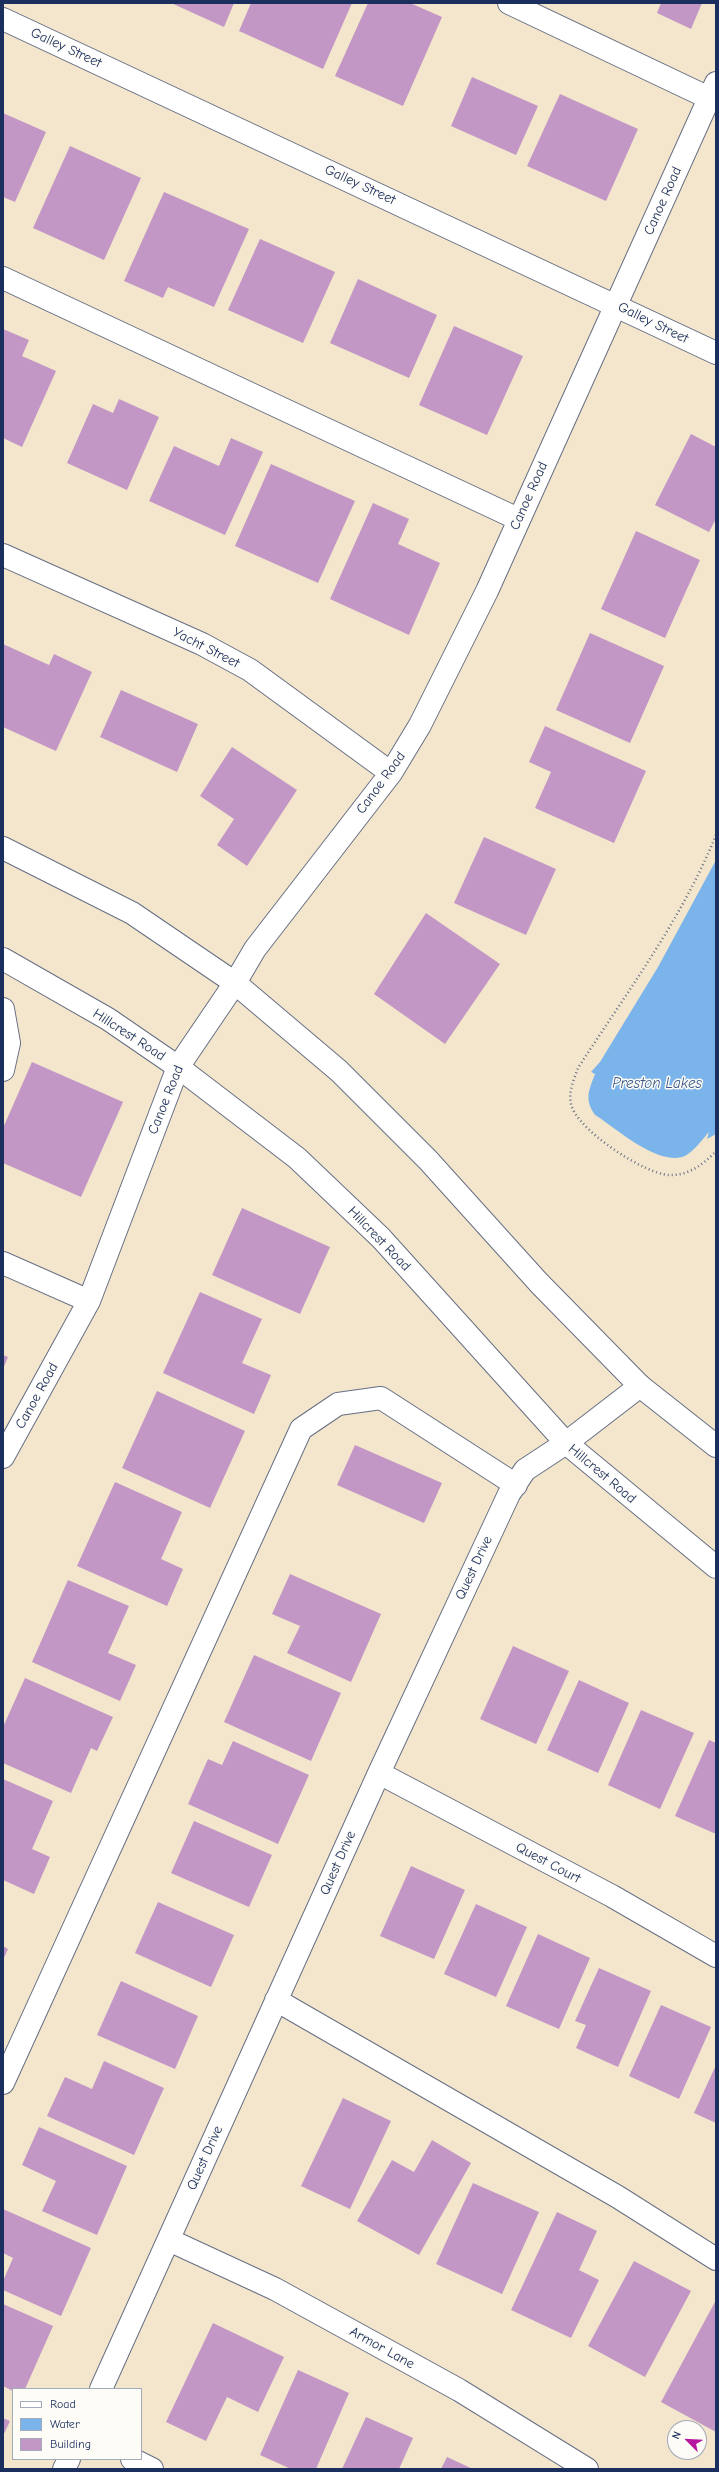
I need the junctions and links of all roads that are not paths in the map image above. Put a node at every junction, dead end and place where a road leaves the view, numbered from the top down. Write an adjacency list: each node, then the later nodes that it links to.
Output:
1 (509, 3): 3 (street)
2 (3, 19): 5 (street, Galley Street)
3 (713, 91): 5 (street, Canoe Road)
4 (3, 278): 7 (street)
5 (616, 305): 6 (street, Galley Street); 7 (street, Canoe Road)
6 (716, 353)
7 (518, 519): 9 (street, Canoe Road)
8 (3, 555): 9 (street, Yacht Street)
9 (391, 773): 12 (street, Canoe Road)
10 (3, 848): 12 (street)
11 (3, 959): 14 (street, Hillcrest Road)
12 (235, 983): 14 (street, Canoe Road); 18 (street)
13 (3, 1009): 15 (street)
14 (178, 1067): 17 (street, Canoe Road); 19 (street, Hillcrest Road)
15 (3, 1070)
16 (3, 1263): 17 (street)
17 (89, 1301): 21 (street, Canoe Road)
18 (640, 1386): 19 (street, Quest Drive); 20 (street)
19 (566, 1443): 22 (street, Quest Drive); 23 (street, Hillcrest Road)
20 (716, 1446)
21 (3, 1457)
22 (516, 1485): 24 (street, Quest Drive); 27 (street)
23 (716, 1567)
24 (379, 1773): 25 (street, Quest Court); 26 (street, Quest Drive)
25 (716, 1956)
26 (276, 2000): 28 (street, Quest Drive); 29 (street)
27 (3, 2083)
28 (169, 2240): 30 (street, Quest Drive); 35 (street, Armor Lane)
29 (716, 2258)
30 (101, 2388)
31 (68, 2460): 33 (street)
32 (134, 2460): 34 (street)
33 (64, 2469)
34 (152, 2469)
35 (587, 2469)

